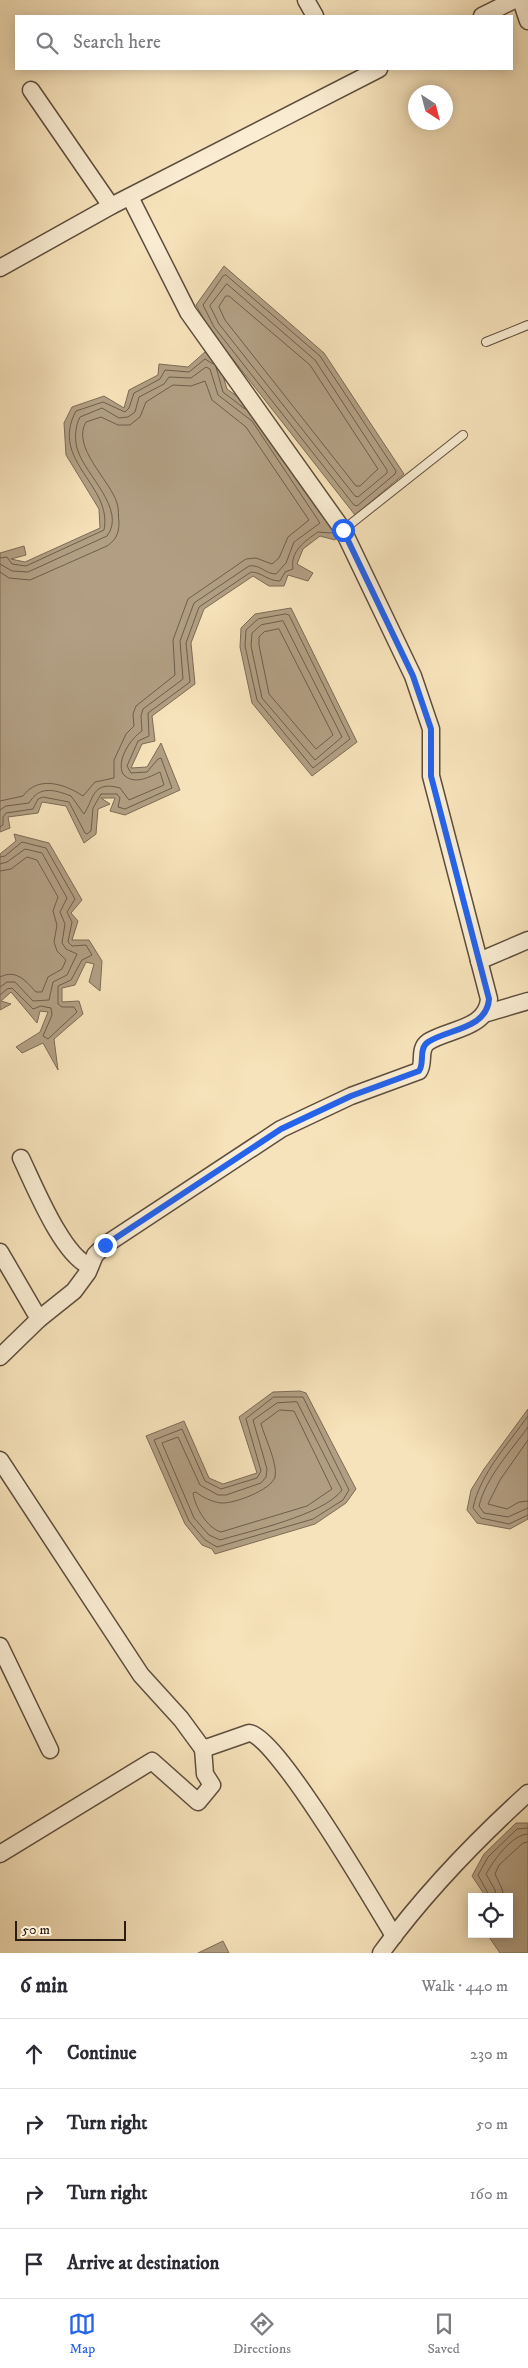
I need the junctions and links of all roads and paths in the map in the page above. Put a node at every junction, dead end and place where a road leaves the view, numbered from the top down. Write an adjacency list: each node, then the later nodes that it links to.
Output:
1 (306, 0): 4 (street)
2 (514, 0): 5 (street)
3 (521, 0): 6 (street)
4 (314, 15)
5 (484, 15)
6 (528, 21)
7 (375, 70): 8 (street)
8 (348, 76): 10 (street)
9 (31, 90): 11 (street)
10 (130, 197): 11 (street); 16 (street)
11 (111, 206): 12 (street)
12 (0, 268)
13 (528, 325): 14 (lane)
14 (486, 342)
15 (463, 435): 16 (lane)
16 (343, 530): 18 (street)
17 (528, 940): 18 (street)
18 (479, 961): 20 (street)
19 (528, 1000): 20 (street)
20 (484, 1014): 23 (street)
21 (20, 1158): 23 (street)
22 (0, 1252): 24 (street)
23 (90, 1266): 24 (street)
24 (39, 1319): 25 (street)
25 (0, 1357)
26 (0, 1460): 28 (street)
27 (0, 1646): 29 (street)
28 (203, 1749): 31 (street); 32 (street)
29 (50, 1750)
30 (528, 1793): 32 (street)
31 (0, 1854)
32 (394, 1936): 33 (street)
33 (381, 1953)

